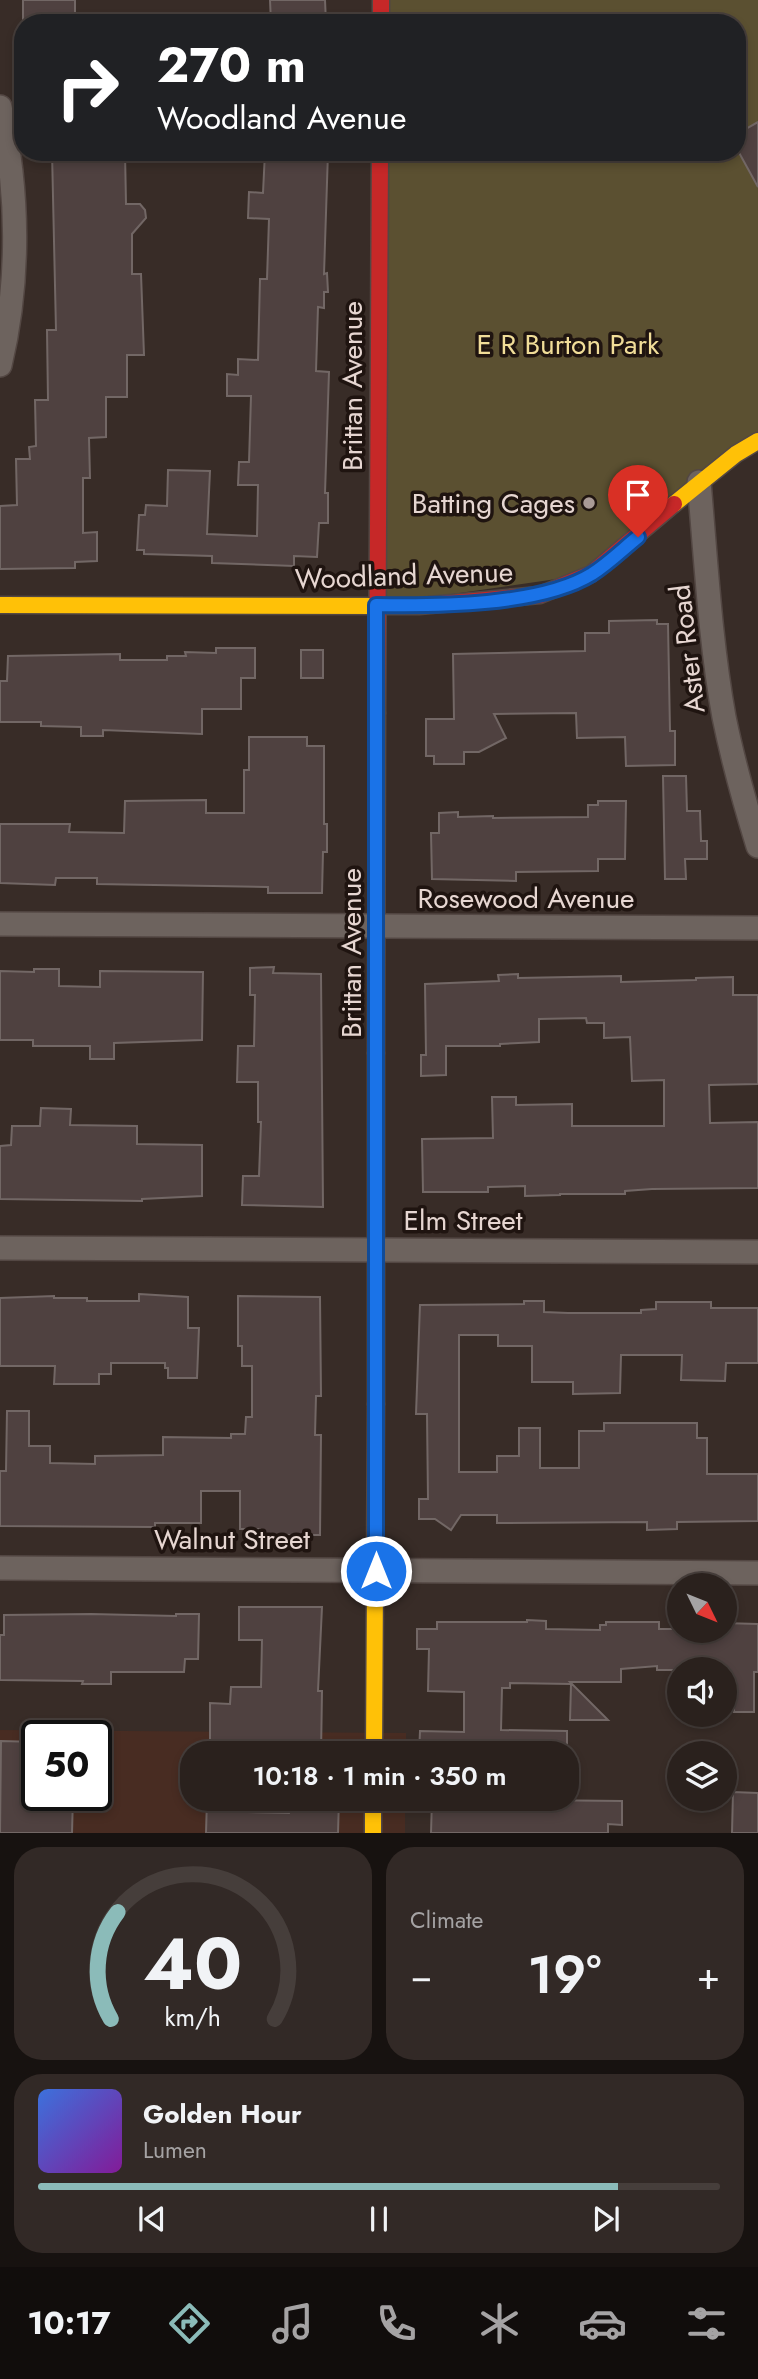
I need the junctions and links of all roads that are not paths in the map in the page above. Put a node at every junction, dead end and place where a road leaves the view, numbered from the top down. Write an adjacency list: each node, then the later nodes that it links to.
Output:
1 (0, 107): 3 (street)
2 (380, 161): 7 (main road, Brittan Avenue)
3 (0, 365)
4 (758, 441): 5 (main road, Woodland Avenue)
5 (699, 482): 7 (main road, Woodland Avenue); 8 (street, Aster Road)
6 (0, 605): 7 (main road, Woodland Avenue)
7 (376, 605): 10 (main road, Brittan Avenue)
8 (758, 846)
9 (0, 924): 10 (street, Rosewood Avenue)
10 (378, 927): 11 (street, Rosewood Avenue); 13 (main road, Brittan Avenue)
11 (758, 928)
12 (0, 1248): 13 (street, Elm Street)
13 (376, 1249): 14 (street, Elm Street); 16 (main road, Brittan Avenue)
14 (758, 1252)
15 (0, 1568): 16 (street, Walnut Street)
16 (376, 1571): 17 (street, Walnut Street); 18 (main road, Brittan Avenue)
17 (758, 1573)
18 (374, 1741)
19 (373, 1811): 20 (main road)
20 (373, 1833)

